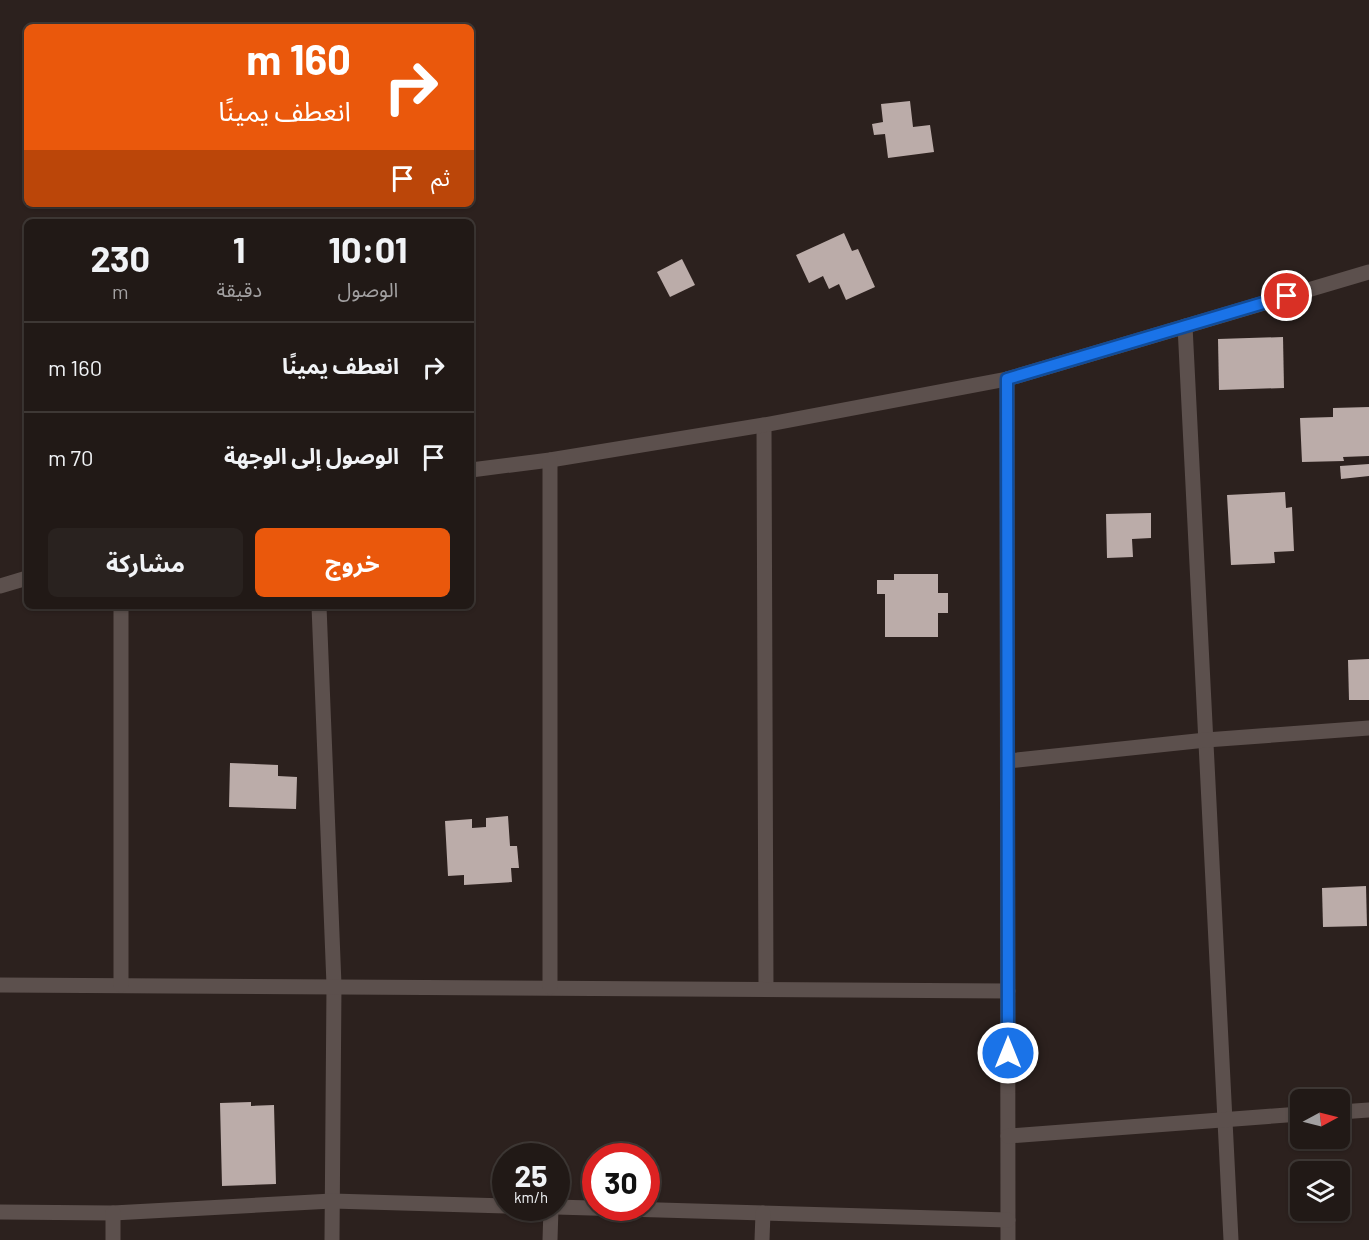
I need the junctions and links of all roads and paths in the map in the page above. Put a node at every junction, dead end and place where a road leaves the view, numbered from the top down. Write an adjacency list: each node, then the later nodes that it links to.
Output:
1 (1369, 272): 2 (street)
2 (1185, 326): 3 (street); 12 (street)
3 (1007, 379): 4 (street); 13 (street)
4 (764, 425): 5 (street); 18 (street)
5 (550, 460): 6 (street); 17 (street)
6 (474, 470)
7 (24, 579): 8 (street)
8 (0, 586)
9 (122, 609): 15 (street)
10 (320, 609): 16 (street)
11 (1369, 728): 12 (street)
12 (1206, 740): 13 (street); 23 (street)
13 (1008, 761): 19 (street)
14 (0, 985): 15 (street)
15 (121, 985): 16 (street)
16 (334, 985): 17 (street); 25 (street)
17 (550, 987): 18 (street)
18 (766, 989): 19 (street)
19 (1008, 992): 24 (street)
20 (1369, 1110): 21 (street)
21 (1350, 1111)
22 (1290, 1115): 23 (street)
23 (1225, 1118): 24 (street); 38 (street)
24 (1008, 1136): 31 (street)
25 (332, 1201): 26 (street); 29 (street); 34 (street)
26 (492, 1206)
27 (570, 1207): 30 (street)
28 (0, 1212): 29 (street)
29 (113, 1213): 33 (street)
30 (763, 1213): 31 (street); 36 (street)
31 (1008, 1220): 37 (street)
32 (551, 1221): 35 (street)
33 (113, 1240)
34 (332, 1240)
35 (550, 1240)
36 (762, 1240)
37 (1008, 1240)
38 (1232, 1240)

